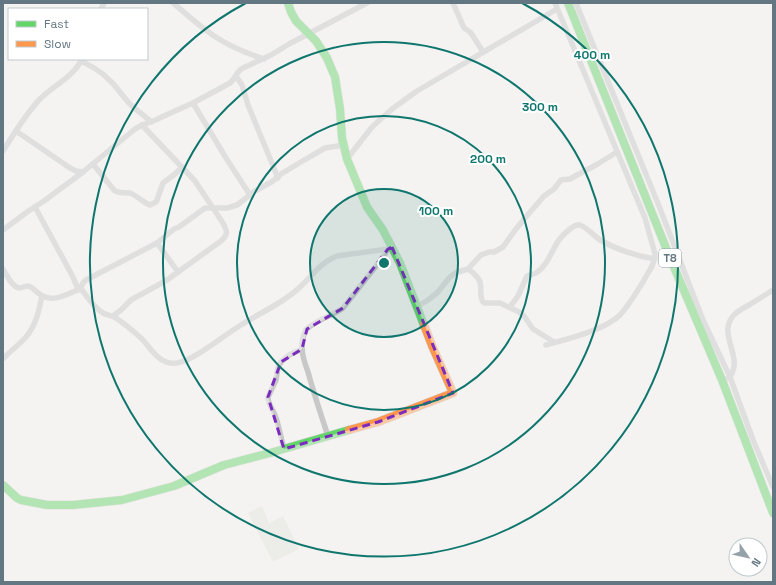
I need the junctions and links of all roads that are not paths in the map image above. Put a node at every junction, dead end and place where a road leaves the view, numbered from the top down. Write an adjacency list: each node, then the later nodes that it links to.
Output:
1 (173, 3): 10 (street)
2 (288, 3): 8 (main road)
3 (368, 3): 8 (street)
4 (453, 3): 9 (street)
5 (568, 3): 45 (main road, T8)
6 (576, 3): 45 (street)
7 (556, 6): 9 (street); 19 (street)
8 (309, 34): 10 (street); 17 (main road)
9 (483, 52): 20 (street)
10 (264, 58): 12 (street)
11 (82, 60): 14 (street); 16 (street)
12 (236, 76): 13 (street); 24 (street)
13 (194, 103): 14 (street); 25 (street)
14 (151, 122): 15 (street)
15 (142, 125): 21 (street); 22 (street)
16 (16, 131): 18 (street); 23 (street)
17 (344, 145): 20 (main road); 24 (street)
18 (3, 151)
19 (618, 152): 31 (street); 33 (street)
20 (347, 159): 30 (main road)
21 (93, 164): 22 (street); 23 (street)
22 (182, 167): 27 (street)
23 (83, 172): 26 (street)
24 (278, 178): 25 (street)
25 (250, 195): 27 (street)
26 (35, 207): 28 (street); 35 (street)
27 (213, 208): 29 (street); 34 (street)
28 (3, 230)
29 (157, 242): 34 (street); 35 (street)
30 (390, 248): 38 (main road); 40 (street); 43 (street)
31 (655, 259): 39 (street); 41 (street)
32 (3, 269): 37 (street)
33 (468, 269): 38 (street); 39 (street)
34 (178, 272): 40 (street)
35 (79, 290): 37 (street); 40 (street)
36 (773, 290): 45 (street)
37 (42, 296): 44 (street)
38 (418, 306): 46 (main road)
39 (510, 307): 41 (street)
40 (113, 316)
41 (554, 342): 42 (street)
42 (546, 344)
43 (302, 348): 46 (street); 47 (street)
44 (3, 358)
45 (726, 379): 49 (street); 50 (main road, T8)
46 (328, 436): 47 (main road)
47 (284, 449): 48 (main road)
48 (3, 485)
49 (773, 487)
50 (773, 513)

